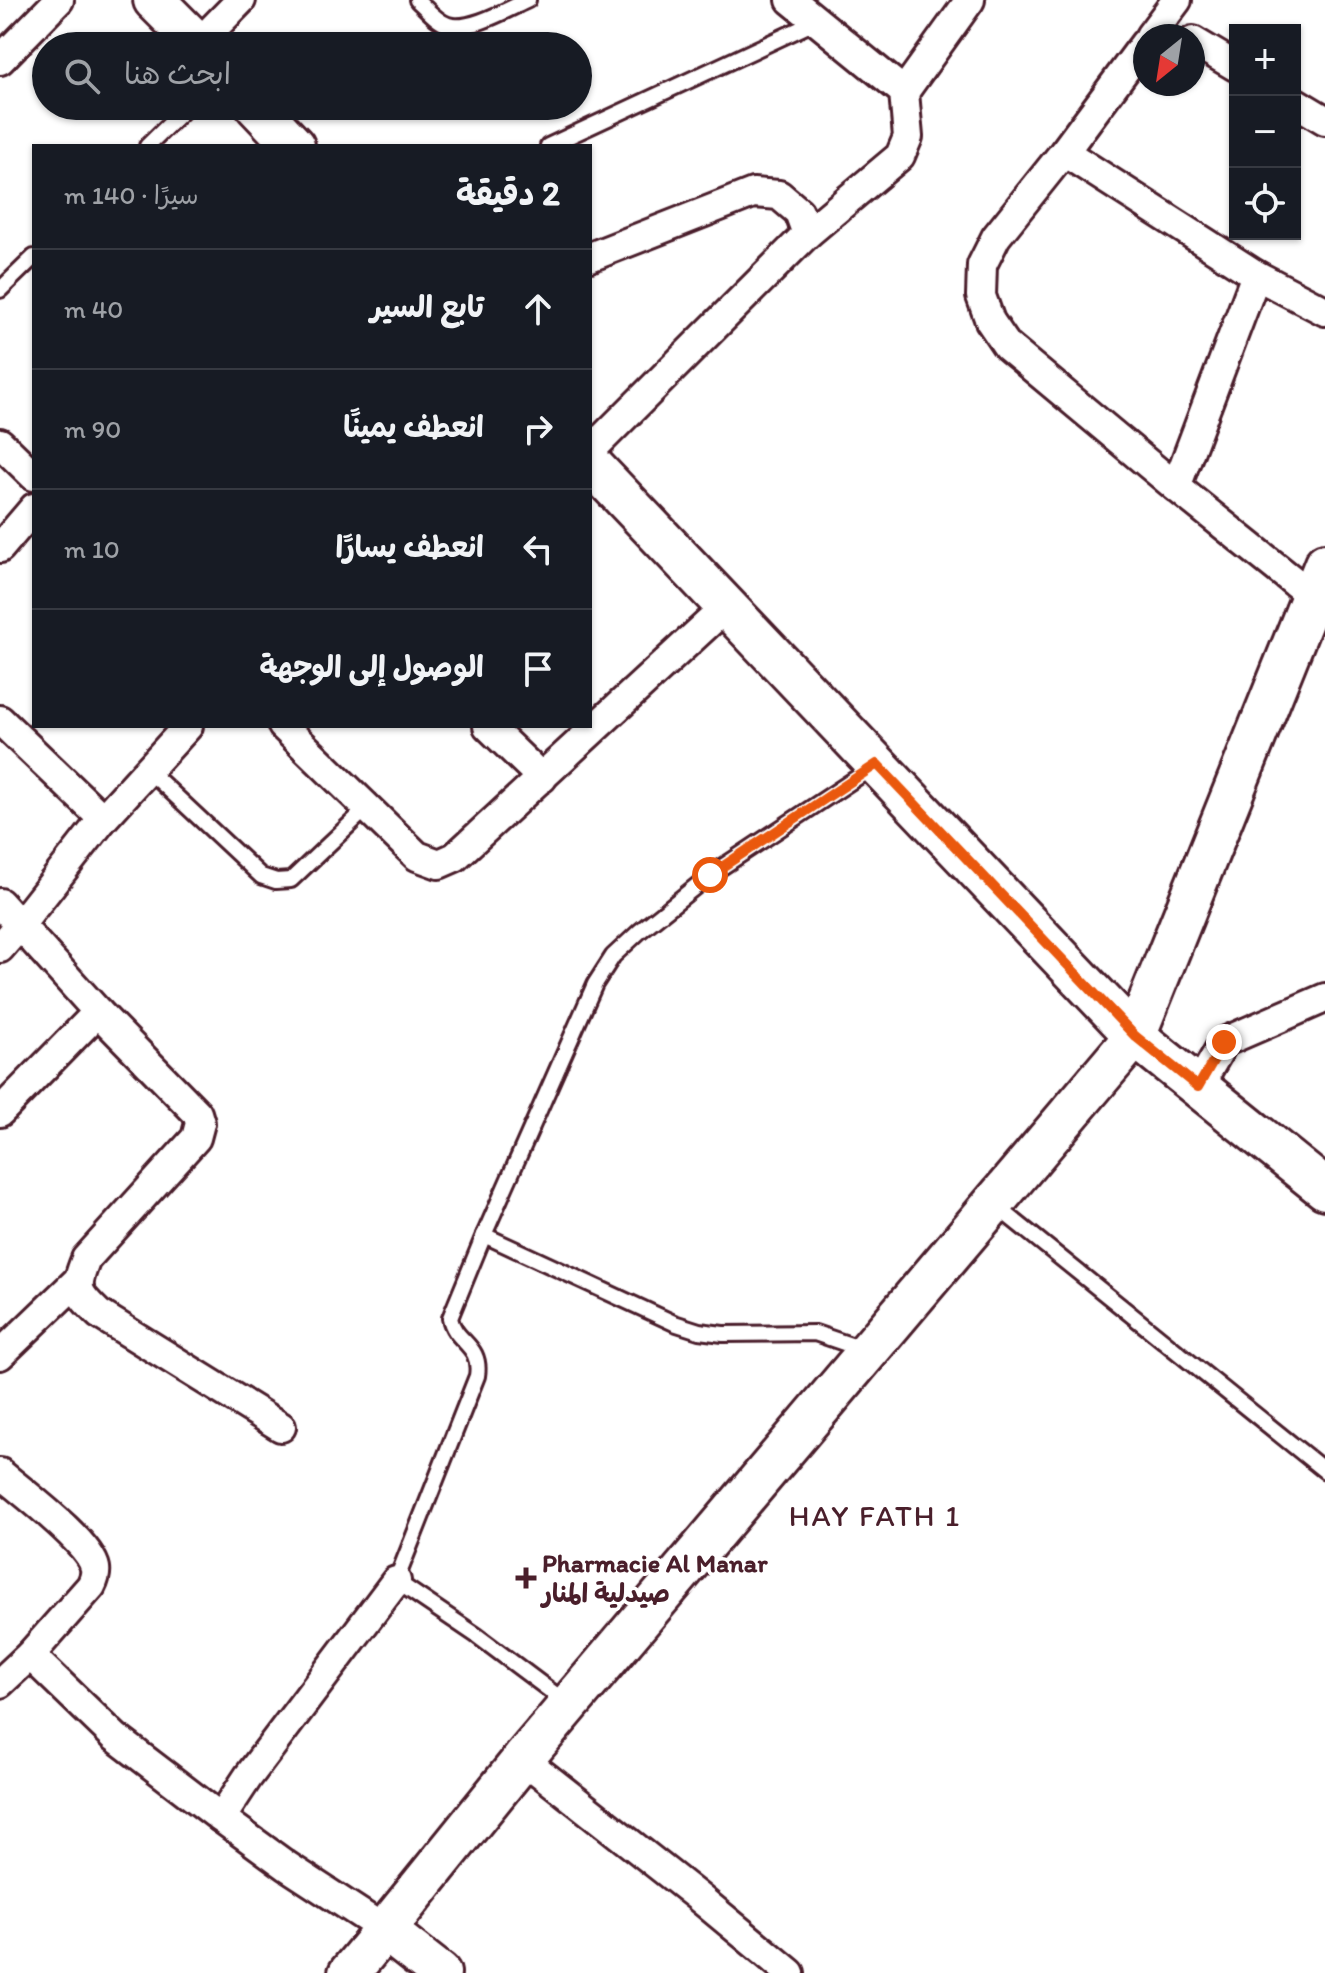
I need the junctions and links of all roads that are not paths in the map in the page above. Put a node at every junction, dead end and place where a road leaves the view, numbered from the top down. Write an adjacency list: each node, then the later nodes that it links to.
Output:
1 (59, 0): 12 (street)
2 (154, 0): 9 (street)
3 (241, 0): 10 (street)
4 (417, 0): 5 (lane)
5 (528, 0)
6 (791, 0): 8 (street)
7 (970, 0): 15 (street)
8 (817, 21): 15 (street); 22 (lane)
9 (186, 32)
10 (211, 32)
11 (1205, 48): 13 (street)
12 (0, 60)
13 (1229, 62)
14 (1133, 65): 23 (street)
15 (904, 92): 24 (street)
16 (1301, 106): 19 (street)
17 (174, 120): 20 (lane)
18 (269, 120): 21 (street)
19 (1325, 120)
20 (149, 144)
21 (292, 144)
22 (552, 144)
23 (1064, 152): 27 (street); 34 (street)
24 (807, 234): 25 (street); 31 (street)
25 (592, 256)
26 (32, 259): 28 (lane)
27 (1256, 275): 29 (street); 34 (street)
28 (0, 290)
29 (1325, 311)
30 (0, 443): 33 (street)
31 (592, 449)
32 (592, 465): 38 (street)
33 (32, 474)
34 (1176, 487): 37 (street)
35 (32, 510): 36 (street)
36 (0, 548)
37 (1318, 580): 53 (street)
38 (726, 607): 43 (street); 45 (street)
39 (0, 720): 47 (street)
40 (186, 728): 44 (street)
41 (285, 728): 46 (street)
42 (490, 728): 45 (street)
43 (877, 764): 53 (street); 58 (lane)
44 (148, 770): 46 (lane); 47 (street)
45 (542, 778): 46 (street)
46 (367, 808)
47 (103, 819): 49 (street)
48 (0, 903): 49 (street)
49 (19, 926): 50 (street); 52 (street)
50 (0, 948)
51 (1325, 998): 54 (street)
52 (98, 1012): 55 (street); 59 (street)
53 (1135, 1036): 54 (street); 57 (street)
54 (1198, 1087): 56 (street)
55 (0, 1112)
56 (1325, 1189)
57 (994, 1204): 60 (street); 63 (lane)
58 (484, 1235): 60 (lane); 65 (lane)
59 (77, 1281): 61 (street); 62 (street)
60 (869, 1351): 68 (street)
61 (0, 1355)
62 (281, 1427)
63 (1325, 1471)
64 (0, 1473): 66 (street)
65 (396, 1581): 68 (lane); 70 (street)
66 (30, 1655): 67 (street); 70 (street)
67 (0, 1683)
68 (569, 1705): 69 (street)
69 (523, 1759): 71 (street); 74 (street)
70 (221, 1818): 71 (street)
71 (385, 1930): 72 (street); 73 (street)
72 (349, 1973)
73 (440, 1973)
74 (790, 1973)

